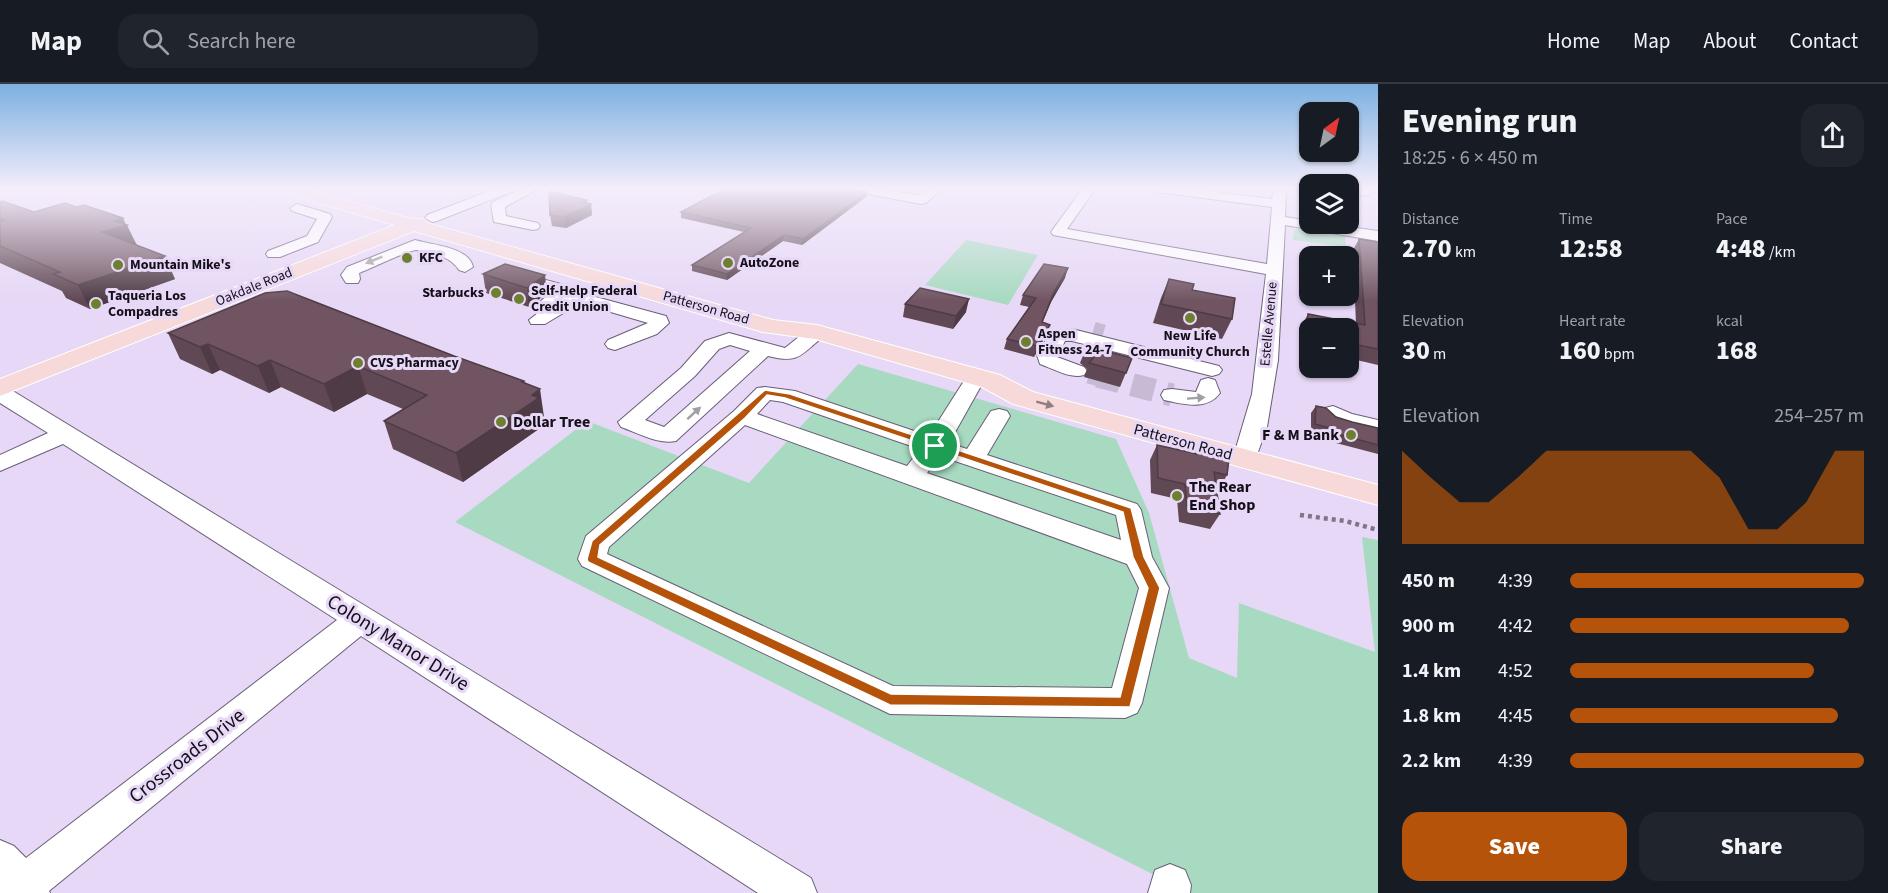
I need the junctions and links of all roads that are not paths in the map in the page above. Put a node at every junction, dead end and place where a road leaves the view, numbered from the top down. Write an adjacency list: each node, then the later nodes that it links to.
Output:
1 (320, 226): 8 (street)
2 (412, 226): 18 (main road, Oakdale Road)
3 (434, 226): 13 (main road, Patterson Road)
4 (1062, 226): 10 (street)
5 (1277, 226): 10 (street, Estelle Avenue)
6 (1346, 226): 7 (street)
7 (1378, 236)
8 (274, 254)
9 (465, 267): 12 (street, one-way to 12)
10 (1274, 270): 27 (street, Estelle Avenue)
11 (504, 273): 14 (street)
12 (352, 279)
13 (817, 332): 15 (street); 17 (main road, Patterson Road)
14 (615, 344)
15 (764, 349): 15 (street, one-way to 15)
16 (1077, 370): 20 (street, one-way to 16)
17 (984, 379): 26 (street); 27 (main road, Patterson Road)
18 (0, 388)
19 (0, 393): 25 (street, Colony Manor Drive)
20 (1172, 395)
21 (1334, 411): 24 (street)
22 (742, 416): 26 (street); 31 (street); 33 (street)
23 (999, 416): 28 (street)
24 (1378, 424)
25 (65, 434): 29 (street); 34 (street, Colony Manor Drive)
26 (935, 446): 28 (street); 31 (street)
27 (1249, 449): 30 (main road, Patterson Road); 32 (main road, Patterson Road)
28 (973, 458): 33 (street)
29 (0, 464)
30 (1378, 474)
31 (912, 476): 33 (street)
32 (1378, 495)
33 (1138, 557)
34 (360, 619): 35 (street, Crossroads Drive); 36 (street, Colony Manor Drive)
35 (17, 883)
36 (796, 893)

